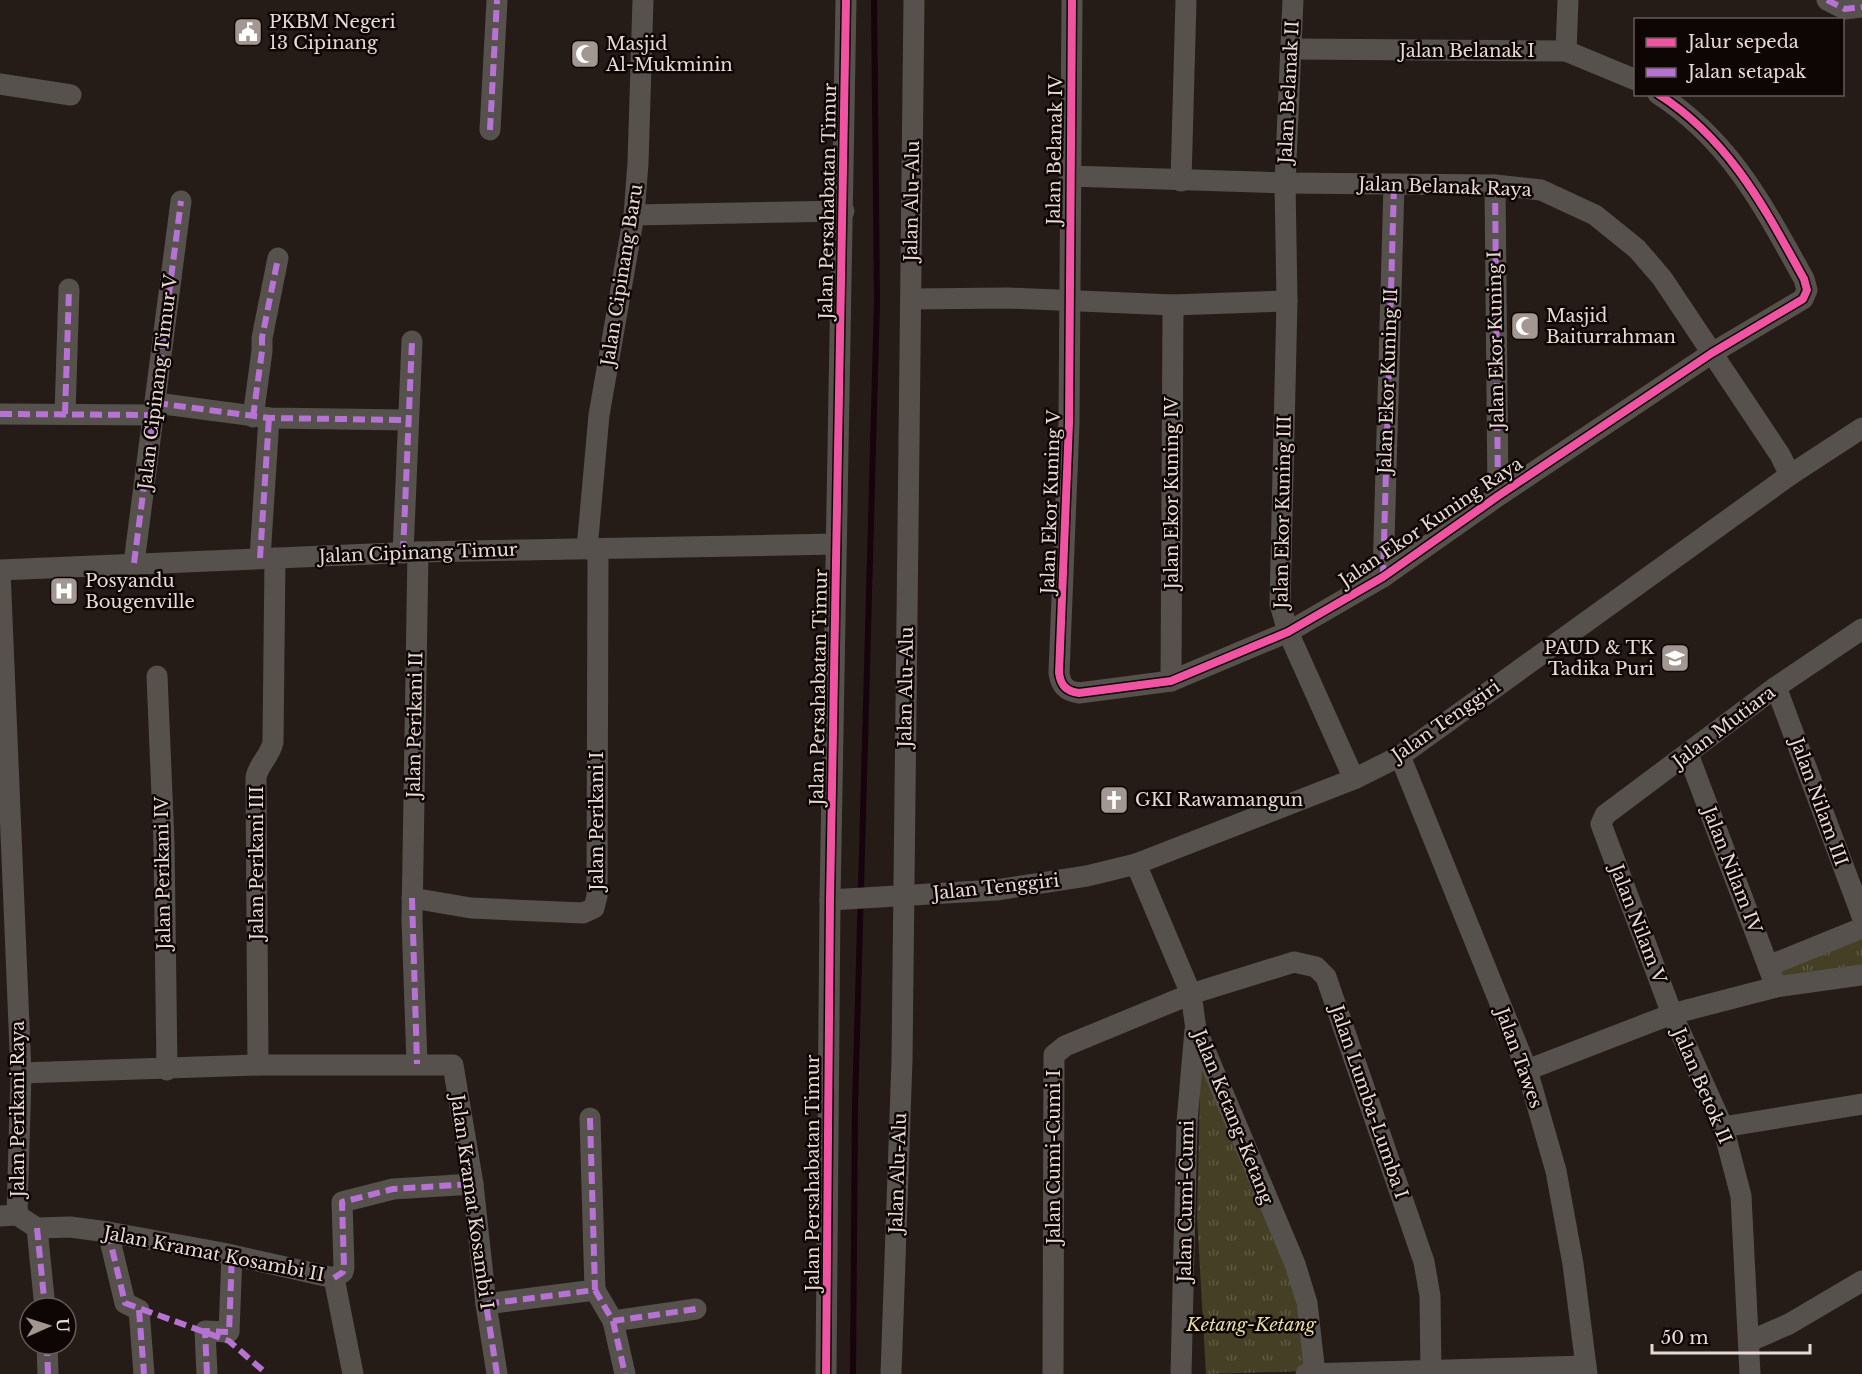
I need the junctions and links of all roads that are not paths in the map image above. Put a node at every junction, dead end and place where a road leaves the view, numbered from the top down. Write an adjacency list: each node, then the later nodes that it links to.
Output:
1 (497, 0): 17 (street)
2 (643, 0): 25 (street, Jalan Cipinang Baru)
3 (846, 0): 24 (street, Jalan Persahabatan Timur)
4 (914, 0): 28 (street, Jalan Alu-Alu)
5 (1072, 0): 18 (street, Jalan Belanak IV)
6 (1186, 0): 19 (street)
7 (1293, 0): 11 (street, Jalan Belanak II)
8 (1568, 0): 12 (street)
9 (1827, 0): 10 (street)
10 (1862, 8)
11 (1292, 50): 12 (street, Jalan Belanak I); 20 (street, Jalan Belanak II)
12 (1566, 51): 13 (street, Jalan Belanak I)
13 (1634, 80)
14 (0, 84): 15 (street)
15 (71, 95)
16 (1661, 96): 33 (street)
17 (490, 130)
18 (1070, 176): 19 (street, Jalan Belanak Raya); 29 (street, Jalan Belanak IV)
19 (1181, 181): 20 (street, Jalan Belanak Raya)
20 (1285, 183): 21 (street, Jalan Belanak Raya); 30 (street, Jalan Ekor Kuning III)
21 (1394, 185): 22 (street, Jalan Belanak Raya); 48 (street, Jalan Ekor Kuning II)
22 (1495, 185): 33 (street, Jalan Belanak Raya); 41 (street, Jalan Ekor Kuning I)
23 (181, 201): 34 (street, Jalan Cipinang Timur V)
24 (844, 211): 25 (street); 42 (street, Jalan Persahabatan Timur)
25 (634, 214): 43 (street, Jalan Cipinang Baru)
26 (278, 258): 37 (street, Jalan Perikani III)
27 (69, 290): 36 (street)
28 (911, 299): 29 (street); 60 (street, Jalan Alu-Alu)
29 (1069, 299): 31 (street); 54 (street, Jalan Ekor Kuning V)
30 (1287, 301): 31 (street); 49 (street, Jalan Ekor Kuning III)
31 (1173, 305): 52 (street, Jalan Ekor Kuning IV)
32 (412, 341): 38 (street, Jalan Perikani II)
33 (1712, 353): 40 (street, Jalan Belanak Raya); 41 (street, Jalan Ekor Kuning Raya)
34 (155, 409): 36 (street); 37 (street); 46 (street, Jalan Cipinang Timur V)
35 (0, 414): 36 (street)
36 (64, 414)
37 (261, 417): 38 (street); 45 (street, Jalan Perikani III)
38 (408, 420): 44 (street, Jalan Perikani II)
39 (1862, 428): 40 (street, Jalan Tenggiri)
40 (1790, 476): 56 (street, Jalan Tenggiri)
41 (1498, 496): 48 (street, Jalan Ekor Kuning Raya)
42 (836, 544): 43 (street, Jalan Cipinang Timur); 62 (street, Jalan Persahabatan Timur)
43 (592, 549): 44 (street, Jalan Cipinang Timur); 61 (street, Jalan Perikani I)
44 (411, 552): 45 (street, Jalan Cipinang Timur); 61 (street, Jalan Perikani II)
45 (267, 558): 46 (street, Jalan Cipinang Timur); 72 (street, Jalan Perikani III)
46 (134, 563): 47 (street, Jalan Cipinang Timur)
47 (0, 570): 75 (street, Jalan Perikani Raya)
48 (1383, 577): 49 (street, Jalan Ekor Kuning Raya)
49 (1288, 632): 52 (street, Jalan Ekor Kuning Raya); 57 (street, Jalan Ekor Kuning III)
50 (1861, 632): 53 (street, Jalan Mutiara)
51 (157, 676): 73 (street, Jalan Perikani IV)
52 (1172, 681): 54 (street, Jalan Ekor Kuning Raya)
53 (1776, 687): 55 (street, Jalan Mutiara); 63 (street, Jalan Nilam III)
54 (1079, 693)
55 (1688, 754): 58 (street, Jalan Mutiara); 65 (street, Jalan Nilam IV)
56 (1400, 756): 57 (street, Jalan Tenggiri); 74 (street, Jalan Tawes)
57 (1354, 779): 59 (street, Jalan Tenggiri)
58 (1604, 835): 69 (street, Jalan Nilam V)
59 (1136, 864): 60 (street, Jalan Tenggiri); 68 (street, Jalan Ketang-Ketang)
60 (892, 897): 62 (street, Jalan Tenggiri); 102 (street, Jalan Alu-Alu)
61 (412, 898): 71 (street, Jalan Perikani II)
62 (837, 899): 101 (street, Jalan Persahabatan Timur)
63 (1862, 916)
64 (1862, 928): 65 (street)
65 (1768, 966): 67 (street, Jalan Nilam IV)
66 (1862, 975): 67 (street)
67 (1776, 987): 69 (street)
68 (1191, 994): 70 (street, Jalan Ketang-Ketang); 94 (street, Jalan Lumba-Lumba I); 103 (street, Jalan Cumi-Cumi I)
69 (1672, 1014): 74 (street); 78 (street, Jalan Betok II)
70 (1196, 1029): 104 (street, Jalan Cumi-Cumi); 106 (street, Jalan Ketang-Ketang)
71 (417, 1064): 72 (street); 79 (street, Jalan Kramat Kosambi I)
72 (258, 1065): 73 (street)
73 (167, 1070): 75 (street)
74 (1527, 1070): 93 (street, Jalan Tawes)
75 (21, 1073): 80 (street, Jalan Perikani Raya)
76 (1862, 1104): 78 (street)
77 (590, 1118): 86 (street)
78 (1723, 1127): 91 (street, Jalan Betok II)
79 (473, 1184): 84 (street); 88 (street, Jalan Kramat Kosambi I)
80 (9, 1215): 81 (street)
81 (37, 1228): 82 (street, Jalan Kramat Kosambi II); 87 (street)
82 (108, 1232): 83 (street, Jalan Kramat Kosambi II); 96 (street)
83 (232, 1255): 84 (street, Jalan Kramat Kosambi II); 97 (street)
84 (334, 1278): 98 (street, Jalan Kramat Kosambi II)
85 (1862, 1281): 91 (street)
86 (595, 1290): 88 (street); 90 (street)
87 (44, 1296)
88 (486, 1304): 99 (street, Jalan Kramat Kosambi I)
89 (696, 1309): 90 (street)
90 (613, 1321): 100 (street)
91 (1750, 1341): 107 (street, Jalan Betok II)
92 (47, 1356): 95 (street)
93 (1586, 1370): 94 (street)
94 (1431, 1372): 106 (street)
95 (48, 1374)
96 (144, 1374)
97 (207, 1374)
98 (353, 1374)
99 (497, 1374)
100 (625, 1374)
101 (826, 1374)
102 (891, 1374)
103 (1053, 1374)
104 (1181, 1374)
105 (1306, 1374): 106 (street)
106 (1315, 1374)
107 (1750, 1374)

